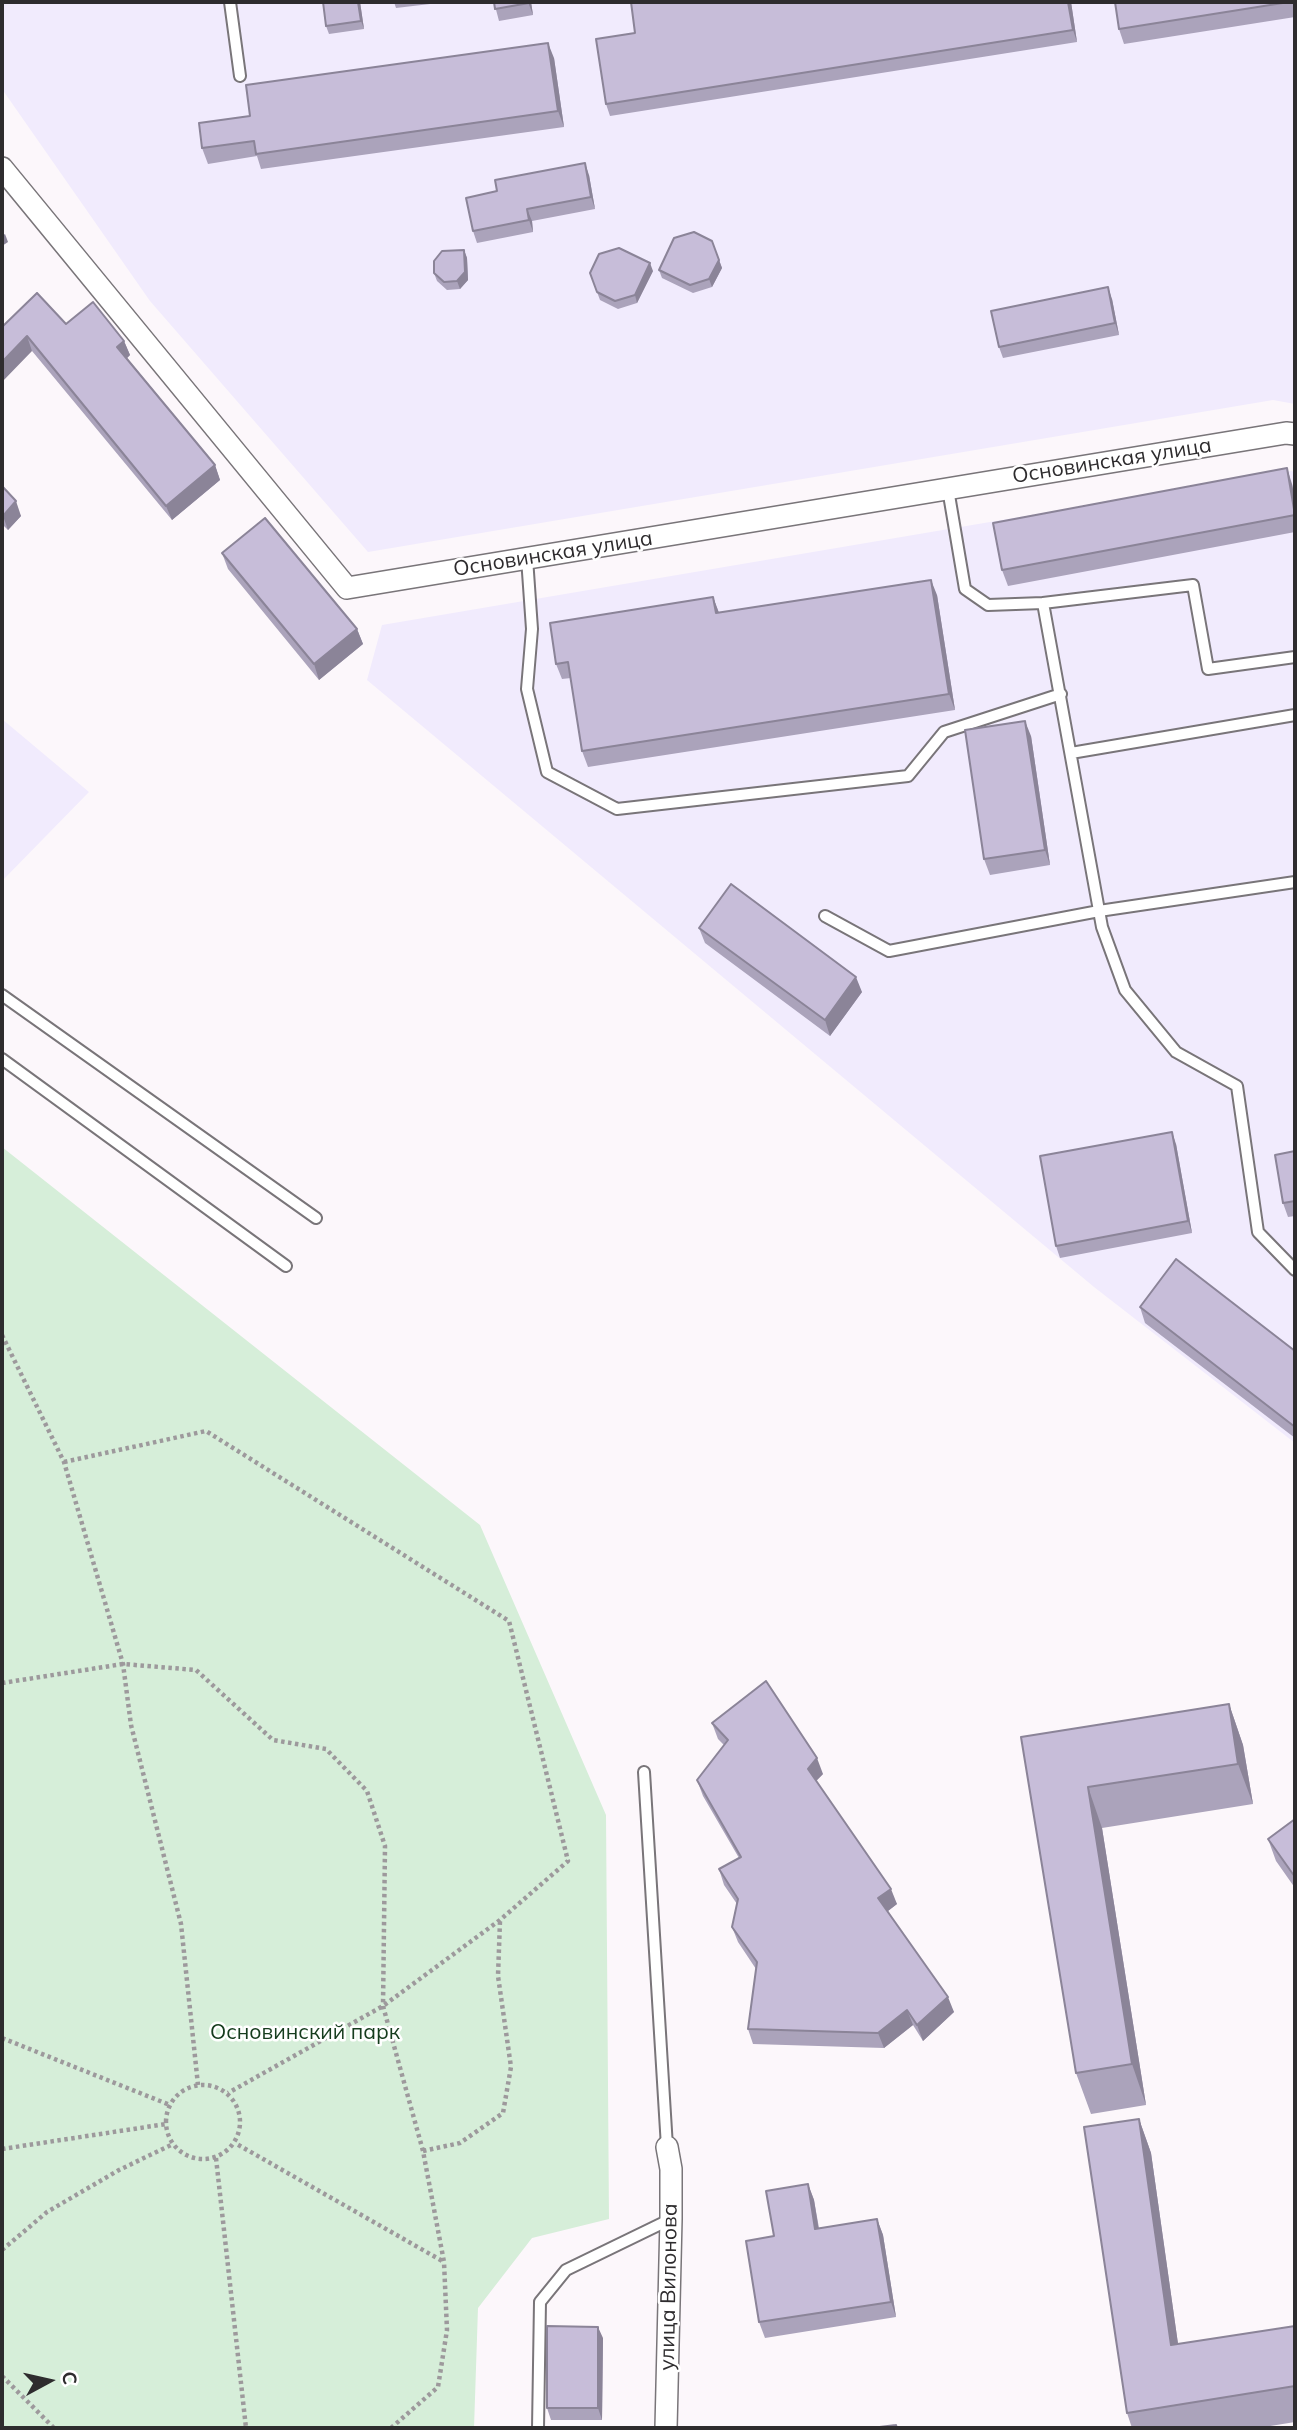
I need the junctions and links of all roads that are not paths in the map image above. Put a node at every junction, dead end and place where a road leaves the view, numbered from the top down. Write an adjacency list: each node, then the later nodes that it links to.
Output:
1 (230, 2): 2 (lane)
2 (240, 76)
3 (2, 168): 6 (street, Основинская улица)
4 (1295, 434): 5 (street, Основинская улица)
5 (948, 489): 6 (street, Основинская улица); 7 (lane)
6 (527, 558): 9 (lane)
7 (1043, 603): 8 (lane); 9 (lane)
8 (1295, 657)
9 (1061, 694): 11 (lane)
10 (1295, 715): 11 (lane)
11 (1071, 753): 13 (lane)
12 (1295, 882): 13 (lane)
13 (1099, 911): 14 (lane); 19 (lane)
14 (825, 916)
15 (2, 995): 17 (lane)
16 (2, 1059): 18 (lane)
17 (316, 1218)
18 (286, 1265)
19 (1295, 1270)
20 (644, 1772): 21 (lane)
21 (667, 2147): 22 (street, улица Вилонова)
22 (671, 2219): 23 (lane); 24 (street, улица Вилонова)
23 (538, 2428)
24 (666, 2428)

